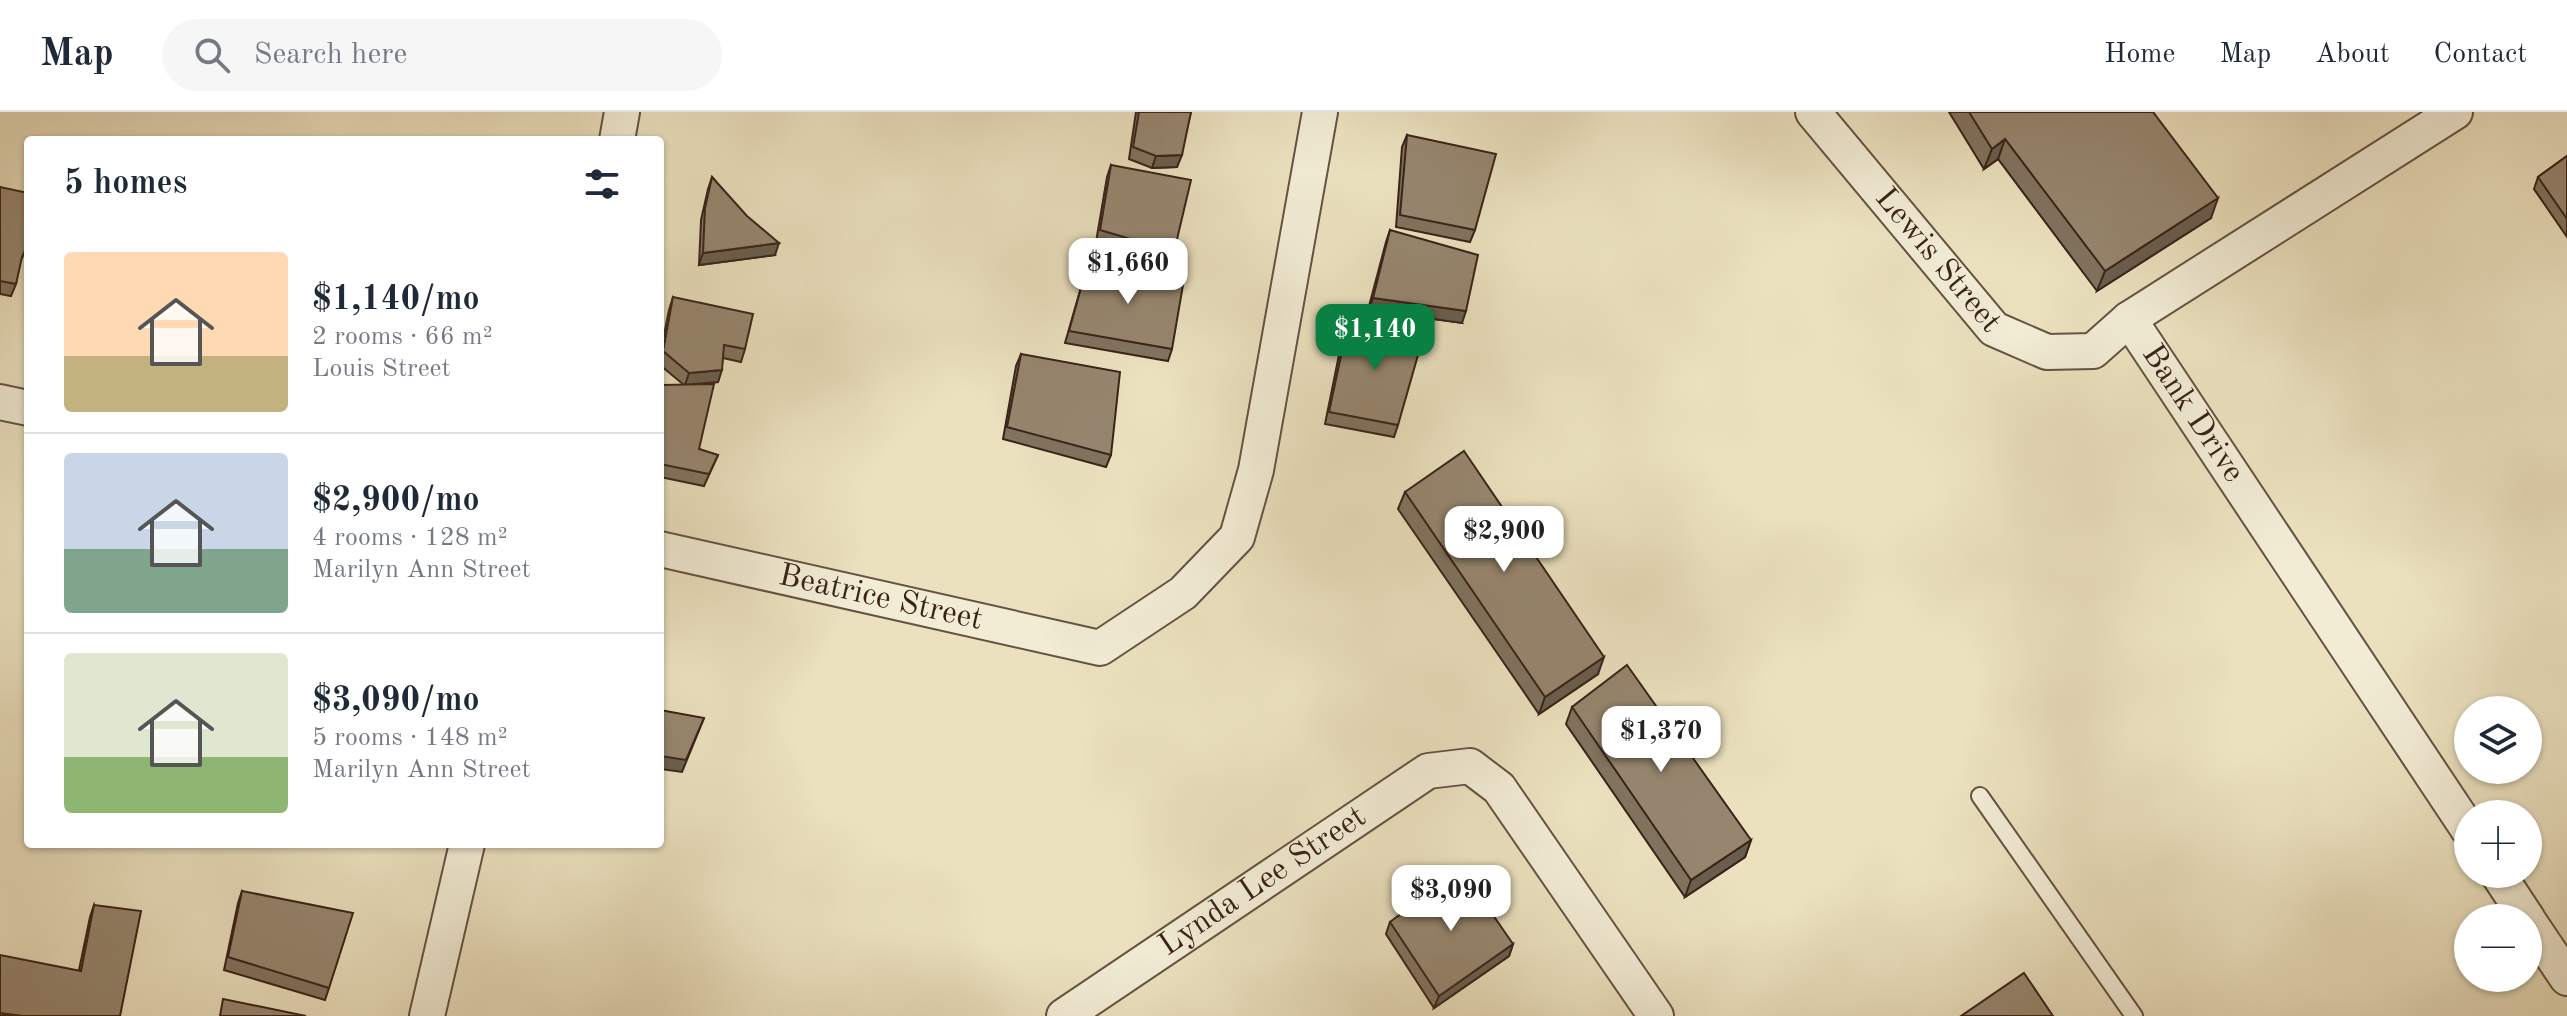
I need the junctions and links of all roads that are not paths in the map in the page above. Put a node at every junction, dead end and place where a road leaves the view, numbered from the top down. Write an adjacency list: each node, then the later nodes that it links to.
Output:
1 (622, 112): 5 (street)
2 (1320, 112): 9 (street, Beatrice Street)
3 (1813, 112): 6 (street, Lewis Street)
4 (2455, 112): 6 (street, Bank Drive)
5 (618, 136)
6 (2129, 319): 11 (street, Bank Drive)
7 (0, 402): 8 (street)
8 (24, 407)
9 (664, 550)
10 (1980, 796): 18 (lane)
11 (2454, 808)
12 (466, 848): 15 (street)
13 (2542, 940): 14 (street)
14 (2567, 978)
15 (427, 1016)
16 (1064, 1016): 17 (street, Lynda Lee Street)
17 (1656, 1016)
18 (2134, 1016)

